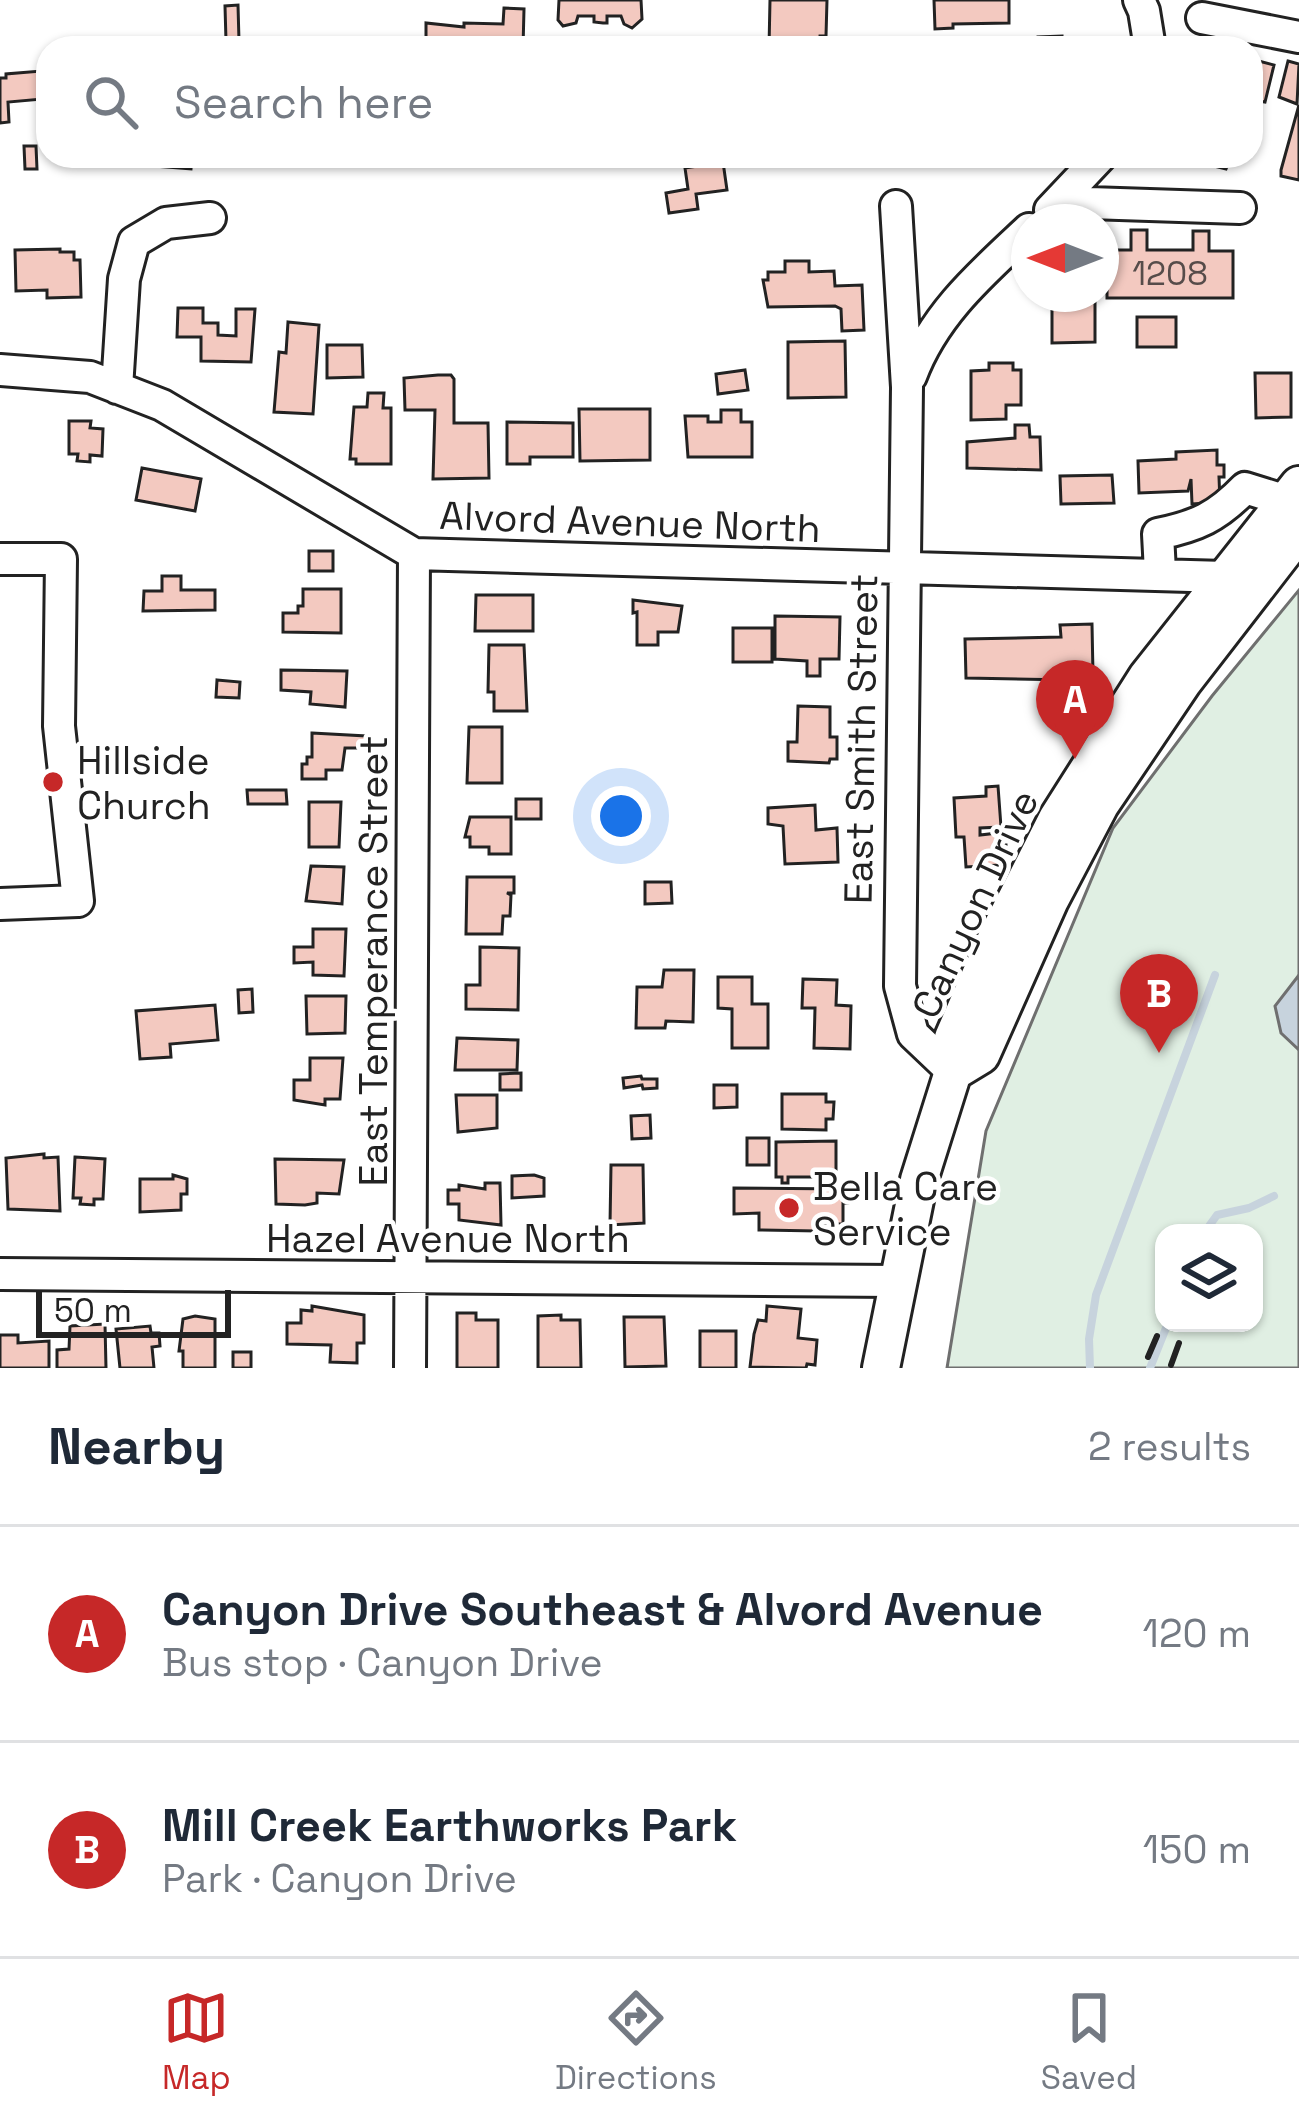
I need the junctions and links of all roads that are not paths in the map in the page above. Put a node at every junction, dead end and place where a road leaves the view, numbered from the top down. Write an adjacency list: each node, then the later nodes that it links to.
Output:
1 (1138, 0): 3 (street)
2 (1202, 18): 4 (street)
3 (1148, 36)
4 (1299, 37)
5 (1090, 168): 6 (street)
6 (1056, 204)
7 (896, 206): 13 (street, East Smith Street)
8 (1240, 208): 9 (street)
9 (1119, 211)
10 (210, 218): 14 (street)
11 (1011, 247): 13 (street, East Smith Street)
12 (0, 370): 14 (street, Alvord Avenue North)
13 (907, 387): 18 (street, East Smith Street)
14 (117, 388): 16 (street, Alvord Avenue North)
15 (1295, 506): 19 (street); 20 (main road, Canyon Drive); 22 (main road, Canyon Drive)
16 (414, 554): 18 (street, Alvord Avenue North); 24 (street, East Temperance Street)
17 (0, 559): 21 (street)
18 (904, 570): 19 (street, Alvord Avenue North); 22 (street, East Smith Street)
19 (1160, 572): 20 (street, Alvord Avenue North)
20 (1225, 577): 22 (main road, Canyon Drive)
21 (0, 904)
22 (953, 1072): 25 (main road, Canyon Drive)
23 (0, 1274): 24 (street, Hazel Avenue North)
24 (410, 1276): 25 (street, Hazel Avenue North); 26 (street, East Temperance Street)
25 (896, 1281): 27 (main road)
26 (410, 1368)
27 (881, 1368)

